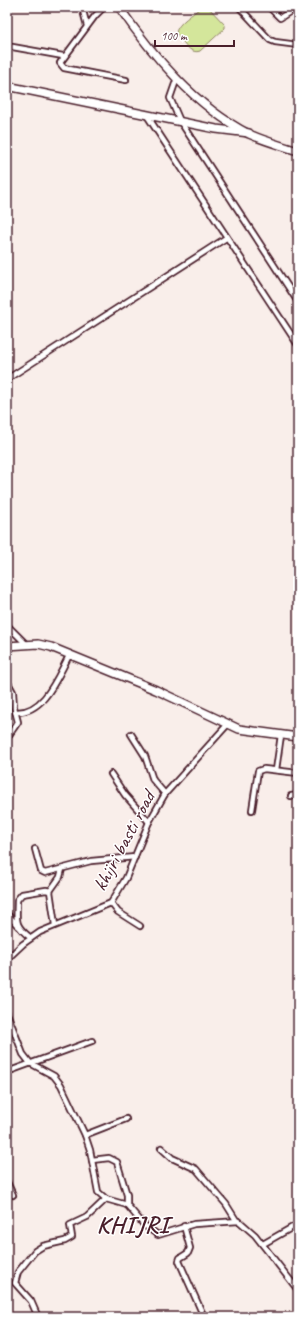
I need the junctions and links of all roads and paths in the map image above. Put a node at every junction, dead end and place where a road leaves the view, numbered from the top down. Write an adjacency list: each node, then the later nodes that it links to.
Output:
1 (82, 7): 7 (street)
2 (104, 7): 7 (street)
3 (119, 7): 11 (main road)
4 (240, 7): 8 (street)
5 (269, 7): 6 (street)
6 (297, 7)
7 (87, 26): 10 (street)
8 (298, 45)
9 (7, 46): 10 (street)
10 (63, 56): 12 (street)
11 (176, 78): 15 (street); 16 (main road)
12 (126, 80)
13 (7, 86): 14 (main road)
14 (146, 114): 15 (main road); 18 (street)
15 (180, 121): 16 (main road); 20 (street)
16 (249, 133): 17 (main road)
17 (298, 151)
18 (226, 238): 22 (street); 23 (street)
19 (298, 291): 20 (street)
20 (292, 294): 21 (street)
21 (298, 302)
22 (298, 345)
23 (7, 380)
24 (7, 625): 25 (street)
25 (26, 644): 26 (main road); 27 (main road)
26 (7, 646)
27 (70, 654): 29 (street); 30 (main road)
28 (7, 681): 29 (street)
29 (15, 712): 34 (street)
30 (228, 724): 32 (main road); 38 (street, khijri basti road)
31 (132, 734): 38 (street)
32 (281, 735): 33 (main road); 35 (street)
33 (298, 737)
34 (7, 738)
35 (276, 770): 36 (street); 41 (street)
36 (298, 773)
37 (111, 774): 42 (street)
38 (164, 794): 42 (street, khijri basti road)
39 (298, 795): 40 (street)
40 (291, 796)
41 (252, 810)
42 (149, 822): 44 (street, khijri basti road)
43 (35, 849): 45 (street)
44 (135, 857): 45 (street); 47 (street, khijri basti road)
45 (62, 869): 46 (street)
46 (50, 891): 49 (street); 50 (street)
47 (111, 903): 49 (street, khijri basti road); 51 (street)
48 (7, 914): 50 (street)
49 (55, 925): 52 (street, khijri basti road)
50 (18, 926): 52 (street)
51 (140, 926)
52 (31, 938): 53 (street, khijri basti road)
53 (7, 959)
54 (7, 1014): 56 (street)
55 (92, 1041): 56 (street)
56 (30, 1062): 57 (street); 59 (street)
57 (7, 1072)
58 (126, 1119): 59 (street)
59 (85, 1135): 61 (street)
60 (161, 1148): 66 (street)
61 (92, 1160): 64 (street); 65 (street)
62 (7, 1182): 63 (street)
63 (13, 1195)
64 (106, 1199): 65 (street); 71 (street)
65 (127, 1205): 68 (street)
66 (236, 1220): 68 (street); 69 (street)
67 (298, 1224): 69 (street)
68 (184, 1226): 72 (street)
69 (263, 1244): 70 (street)
70 (298, 1290)
71 (38, 1317)
72 (204, 1317)

